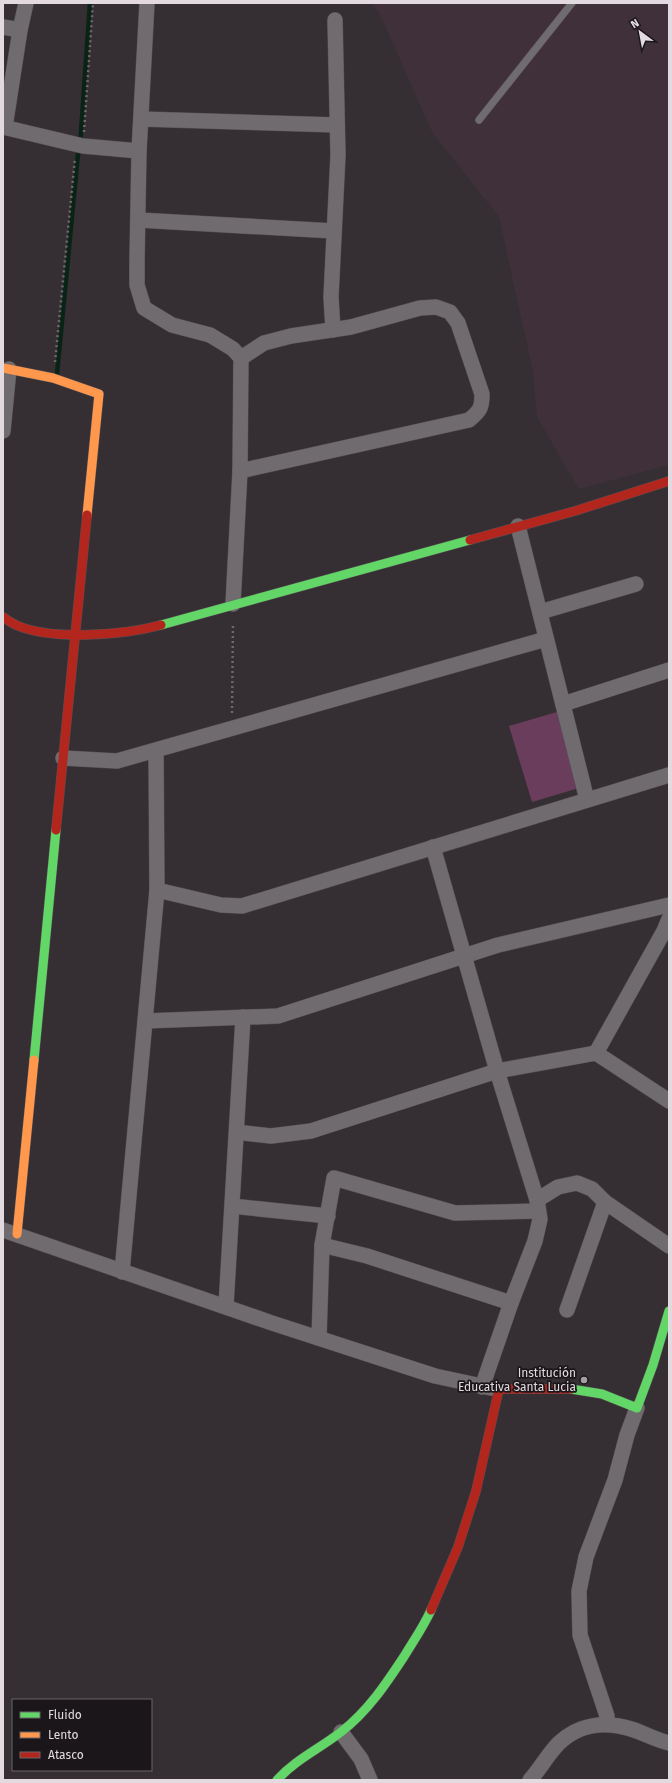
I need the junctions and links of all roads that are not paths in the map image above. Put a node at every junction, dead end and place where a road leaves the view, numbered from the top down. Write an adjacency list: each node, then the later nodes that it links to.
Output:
1 (26, 3): 6 (street)
2 (147, 3): 7 (street)
3 (572, 3): 8 (lane)
4 (335, 20): 9 (street)
5 (3, 27): 6 (street)
6 (20, 30): 10 (street)
7 (141, 119): 9 (street); 11 (street)
8 (479, 120)
9 (337, 124): 13 (street)
10 (4, 127): 11 (street)
11 (139, 151): 12 (street)
12 (138, 220): 13 (street); 15 (street)
13 (334, 231): 14 (street)
14 (333, 330): 15 (street); 18 (street)
15 (241, 358): 18 (street)
16 (6, 369): 17 (street); 25 (street)
17 (3, 431)
18 (240, 471): 22 (street)
19 (669, 481): 20 (street)
20 (518, 526): 22 (street); 23 (street)
21 (636, 584): 23 (street)
22 (234, 604): 25 (street)
23 (540, 612): 26 (street)
24 (3, 617): 25 (street)
25 (76, 635): 30 (street)
26 (546, 639): 28 (street); 29 (street)
27 (669, 670): 28 (street)
28 (563, 704): 32 (street)
29 (156, 751): 30 (street); 34 (street)
30 (63, 758): 47 (street)
31 (669, 775): 32 (street)
32 (587, 800): 33 (street)
33 (433, 848): 34 (street); 36 (street)
34 (157, 890): 38 (street)
35 (669, 911): 36 (street); 39 (street)
36 (465, 956): 37 (street); 40 (street)
37 (243, 1017): 38 (street); 52 (street)
38 (145, 1021): 50 (street)
39 (596, 1053): 40 (street); 41 (street)
40 (496, 1071): 42 (street); 44 (street)
41 (669, 1101)
42 (244, 1133)
43 (605, 1202): 44 (street); 49 (street); 53 (street)
44 (538, 1205): 46 (street); 51 (street)
45 (241, 1207): 46 (street)
46 (328, 1216): 48 (street)
47 (10, 1232): 50 (street)
48 (322, 1245): 51 (street); 55 (street)
49 (669, 1246)
50 (122, 1272): 52 (street)
51 (511, 1303): 56 (street)
52 (226, 1306): 55 (street)
53 (567, 1310)
54 (669, 1310): 58 (street)
55 (319, 1338): 56 (street)
56 (482, 1387): 57 (street)
57 (499, 1389): 58 (street); 60 (street)
58 (637, 1408): 59 (street)
59 (606, 1724): 61 (street); 64 (street)
60 (340, 1732): 62 (street); 63 (street)
61 (669, 1743)
62 (277, 1780)
63 (370, 1780)
64 (531, 1780)

